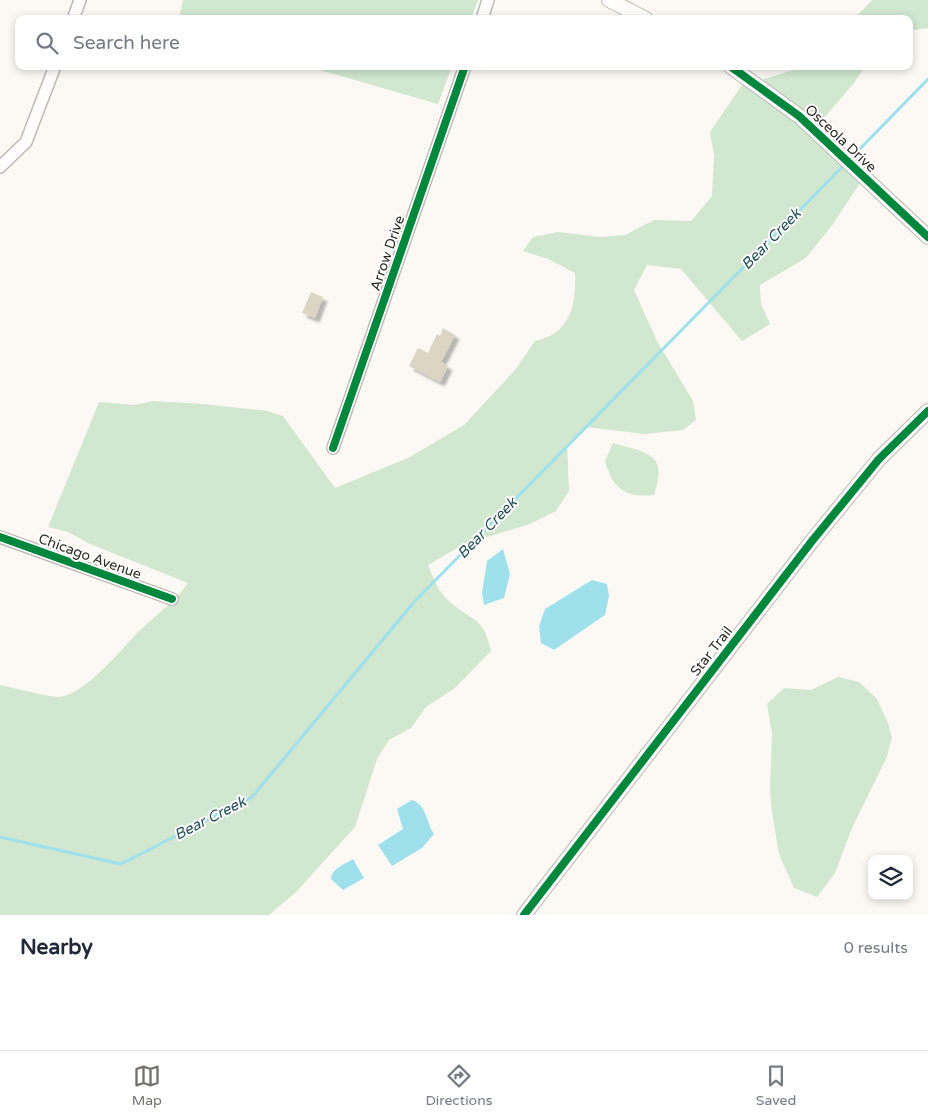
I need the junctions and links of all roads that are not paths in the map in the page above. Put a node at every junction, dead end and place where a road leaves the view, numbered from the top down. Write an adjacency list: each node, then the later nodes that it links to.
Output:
1 (80, 0): 4 (street)
2 (488, 0): 5 (street)
3 (609, 0): 6 (street)
4 (74, 15)
5 (483, 15)
6 (638, 15)
7 (53, 70): 10 (street)
8 (464, 70): 13 (street, Arrow Drive)
9 (736, 70): 11 (street, Osceola Drive)
10 (0, 167)
11 (928, 236)
12 (928, 411): 16 (street, Star Trail)
13 (333, 448)
14 (0, 537): 15 (street, Chicago Avenue)
15 (172, 599)
16 (524, 915)

